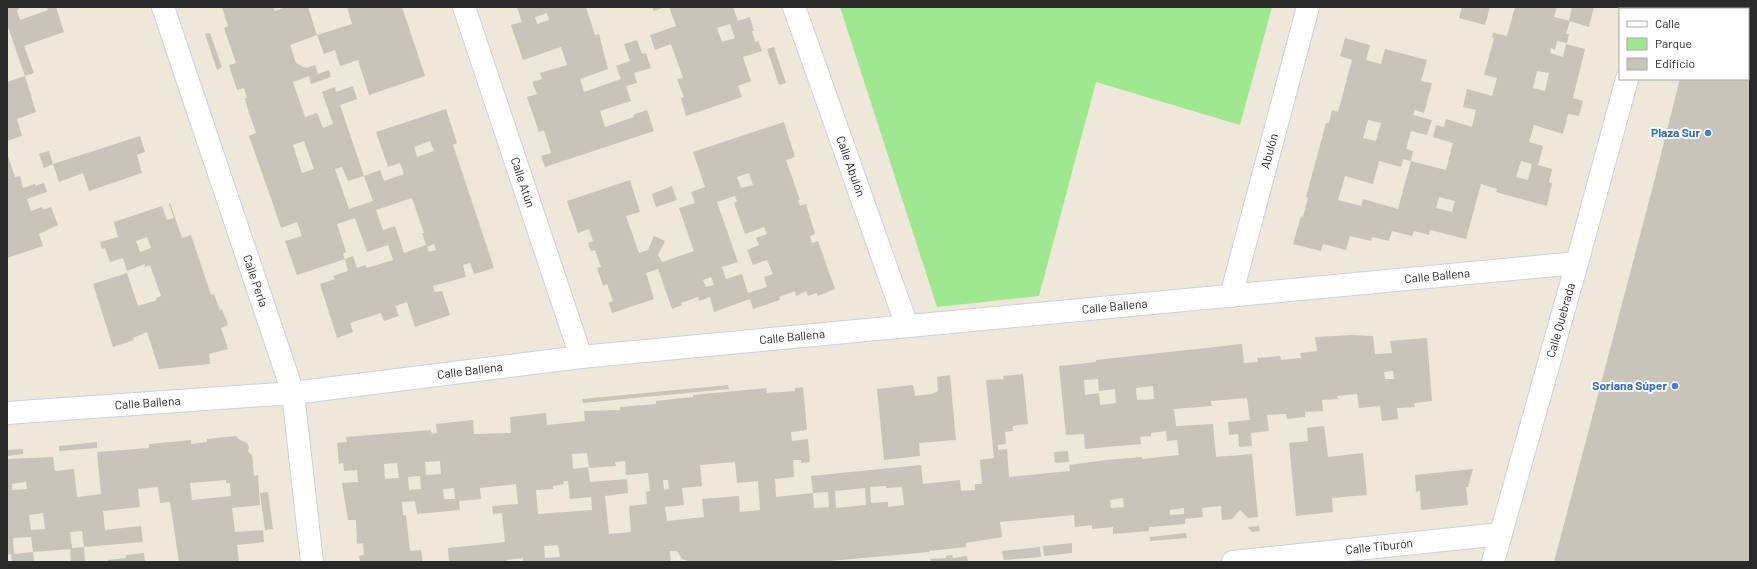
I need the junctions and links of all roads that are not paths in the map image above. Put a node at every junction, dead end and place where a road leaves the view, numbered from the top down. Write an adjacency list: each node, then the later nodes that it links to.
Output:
1 (163, 7): 10 (street, Calle Perla)
2 (464, 7): 9 (street, Calle Atún)
3 (794, 7): 8 (street, Calle Abulón)
4 (1308, 7): 7 (street, Abulón)
5 (1627, 80): 6 (street, Calle Quebrada)
6 (1577, 263): 7 (street, Calle Ballena); 12 (street, Calle Quebrada)
7 (1231, 296): 8 (street, Calle Ballena)
8 (907, 326): 9 (street, Calle Ballena)
9 (581, 357): 10 (street, Calle Ballena)
10 (293, 392): 11 (street, Calle Ballena); 13 (street, Calle Perla)
11 (7, 413)
12 (1501, 534): 14 (street, Calle Tiburón); 15 (street, Calle Quebrada)
13 (312, 562)
14 (1233, 562)
15 (1493, 562)

